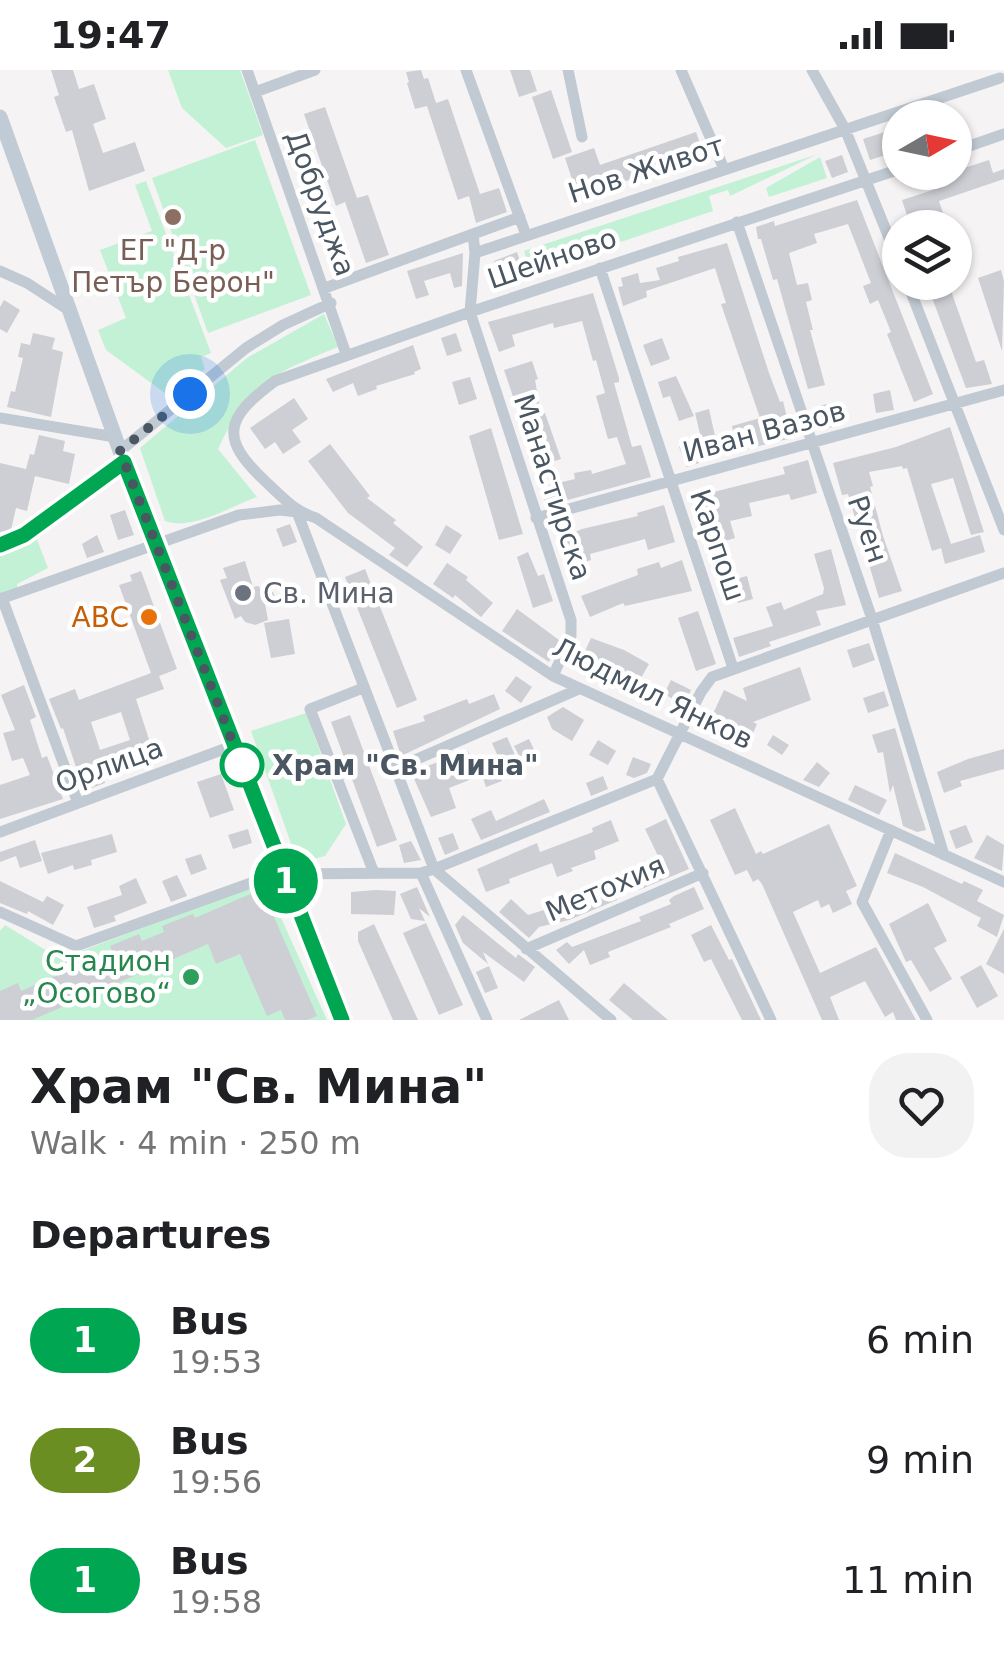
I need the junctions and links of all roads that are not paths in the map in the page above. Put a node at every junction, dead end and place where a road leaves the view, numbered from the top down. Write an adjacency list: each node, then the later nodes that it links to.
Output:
1 (247, 70): 8 (street, Добруджа)
2 (315, 70): 8 (street)
3 (466, 70): 17 (street)
4 (568, 70): 12 (street)
5 (680, 70): 14 (street)
6 (812, 70): 10 (street)
7 (1000, 78): 10 (street, Нов Живот)
8 (255, 92): 25 (street, Добруджа)
9 (0, 117): 28 (main road)
10 (845, 130): 14 (street, Нов Живот); 16 (street)
11 (1004, 134): 13 (street)
12 (582, 137)
13 (972, 145)
14 (724, 170): 21 (street, Нов Живот)
15 (882, 175): 16 (street, Шейново)
16 (865, 180): 18 (street); 19 (street, Шейново)
17 (520, 218): 20 (street); 21 (street)
18 (882, 221)
19 (737, 222): 23 (street, Шейново); 35 (street, Руен)
20 (473, 234): 22 (street); 25 (street)
21 (526, 235): 22 (street, Нов Живот)
22 (475, 253): 29 (street)
23 (600, 268): 29 (street, Шейново); 37 (street, Карпош)
24 (0, 271): 28 (street)
25 (325, 288): 27 (street, Добруджа)
26 (914, 300): 32 (street)
27 (330, 303): 30 (street, Добруджа); 36 (street)
28 (68, 308): 36 (main road)
29 (470, 312): 30 (street, Шейново); 39 (street, Манастирска)
30 (346, 354): 34 (street, Шейново)
31 (1004, 390): 32 (street, Иван Вазов)
32 (957, 404): 35 (street, Иван Вазов); 40 (street)
33 (0, 418): 36 (street)
34 (236, 421): 38 (street, Людмил Янков)
35 (813, 444): 37 (street, Иван Вазов); 45 (street, Руен)
36 (120, 450): 41 (main road); 42 (street)
37 (670, 482): 39 (street, Иван Вазов); 46 (street, Карпош)
38 (297, 512): 41 (street); 47 (street, Людмил Янков); 48 (street)
39 (536, 518): 47 (street, Манастирска)
40 (1004, 530)
41 (156, 543): 44 (street); 51 (main road)
42 (0, 545)
43 (1004, 573): 45 (street)
44 (1, 599): 54 (street)
45 (872, 618): 46 (street); 57 (street, Руен)
46 (733, 668): 50 (street)
47 (552, 676): 49 (street, Людмил Янков)
48 (363, 688): 52 (street); 59 (street)
49 (579, 688): 50 (street, Людмил Янков); 52 (street)
50 (678, 736): 53 (street); 55 (street, Людмил Янков)
51 (235, 745): 54 (street, Орлица); 61 (main road)
52 (394, 770): 58 (street)
53 (657, 779): 58 (street); 60 (street)
54 (78, 803): 56 (street, Орлица)
55 (891, 830): 57 (street, Людмил Янков); 69 (street)
56 (0, 832)
57 (944, 854): 62 (street, Людмил Янков)
58 (427, 871): 59 (street); 64 (street); 66 (street)
59 (374, 873): 61 (street)
60 (704, 873): 64 (street, Метохия); 68 (street)
61 (279, 874): 63 (street); 65 (main road)
62 (1004, 882)
63 (0, 912)
64 (526, 948): 67 (street)
65 (342, 1020)
66 (488, 1020)
67 (611, 1020)
68 (771, 1020)
69 (927, 1020)

